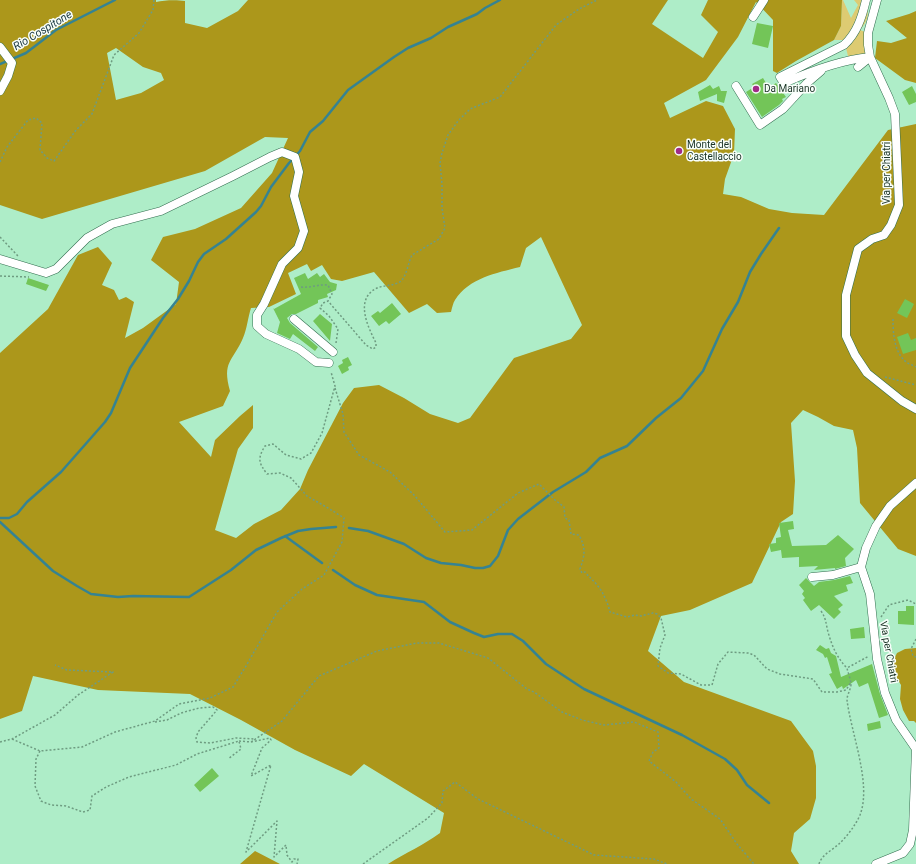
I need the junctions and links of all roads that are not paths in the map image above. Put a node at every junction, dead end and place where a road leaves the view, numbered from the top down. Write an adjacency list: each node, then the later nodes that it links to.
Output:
1 (764, 0): 4 (street)
2 (866, 0): 7 (street)
3 (876, 2): 6 (street, Via per Chiatri)
4 (753, 17)
5 (0, 47): 10 (street)
6 (870, 57): 7 (street); 8 (street); 15 (street, Via per Chiatri)
7 (829, 67): 9 (street)
8 (858, 67)
9 (736, 86)
10 (0, 91)
11 (0, 259): 14 (street)
12 (294, 319): 13 (street)
13 (333, 352)
14 (329, 362)
15 (916, 409)
16 (916, 483): 17 (street)
17 (861, 567): 18 (street); 19 (street, Via per Chiatri)
18 (812, 577)
19 (876, 864)

